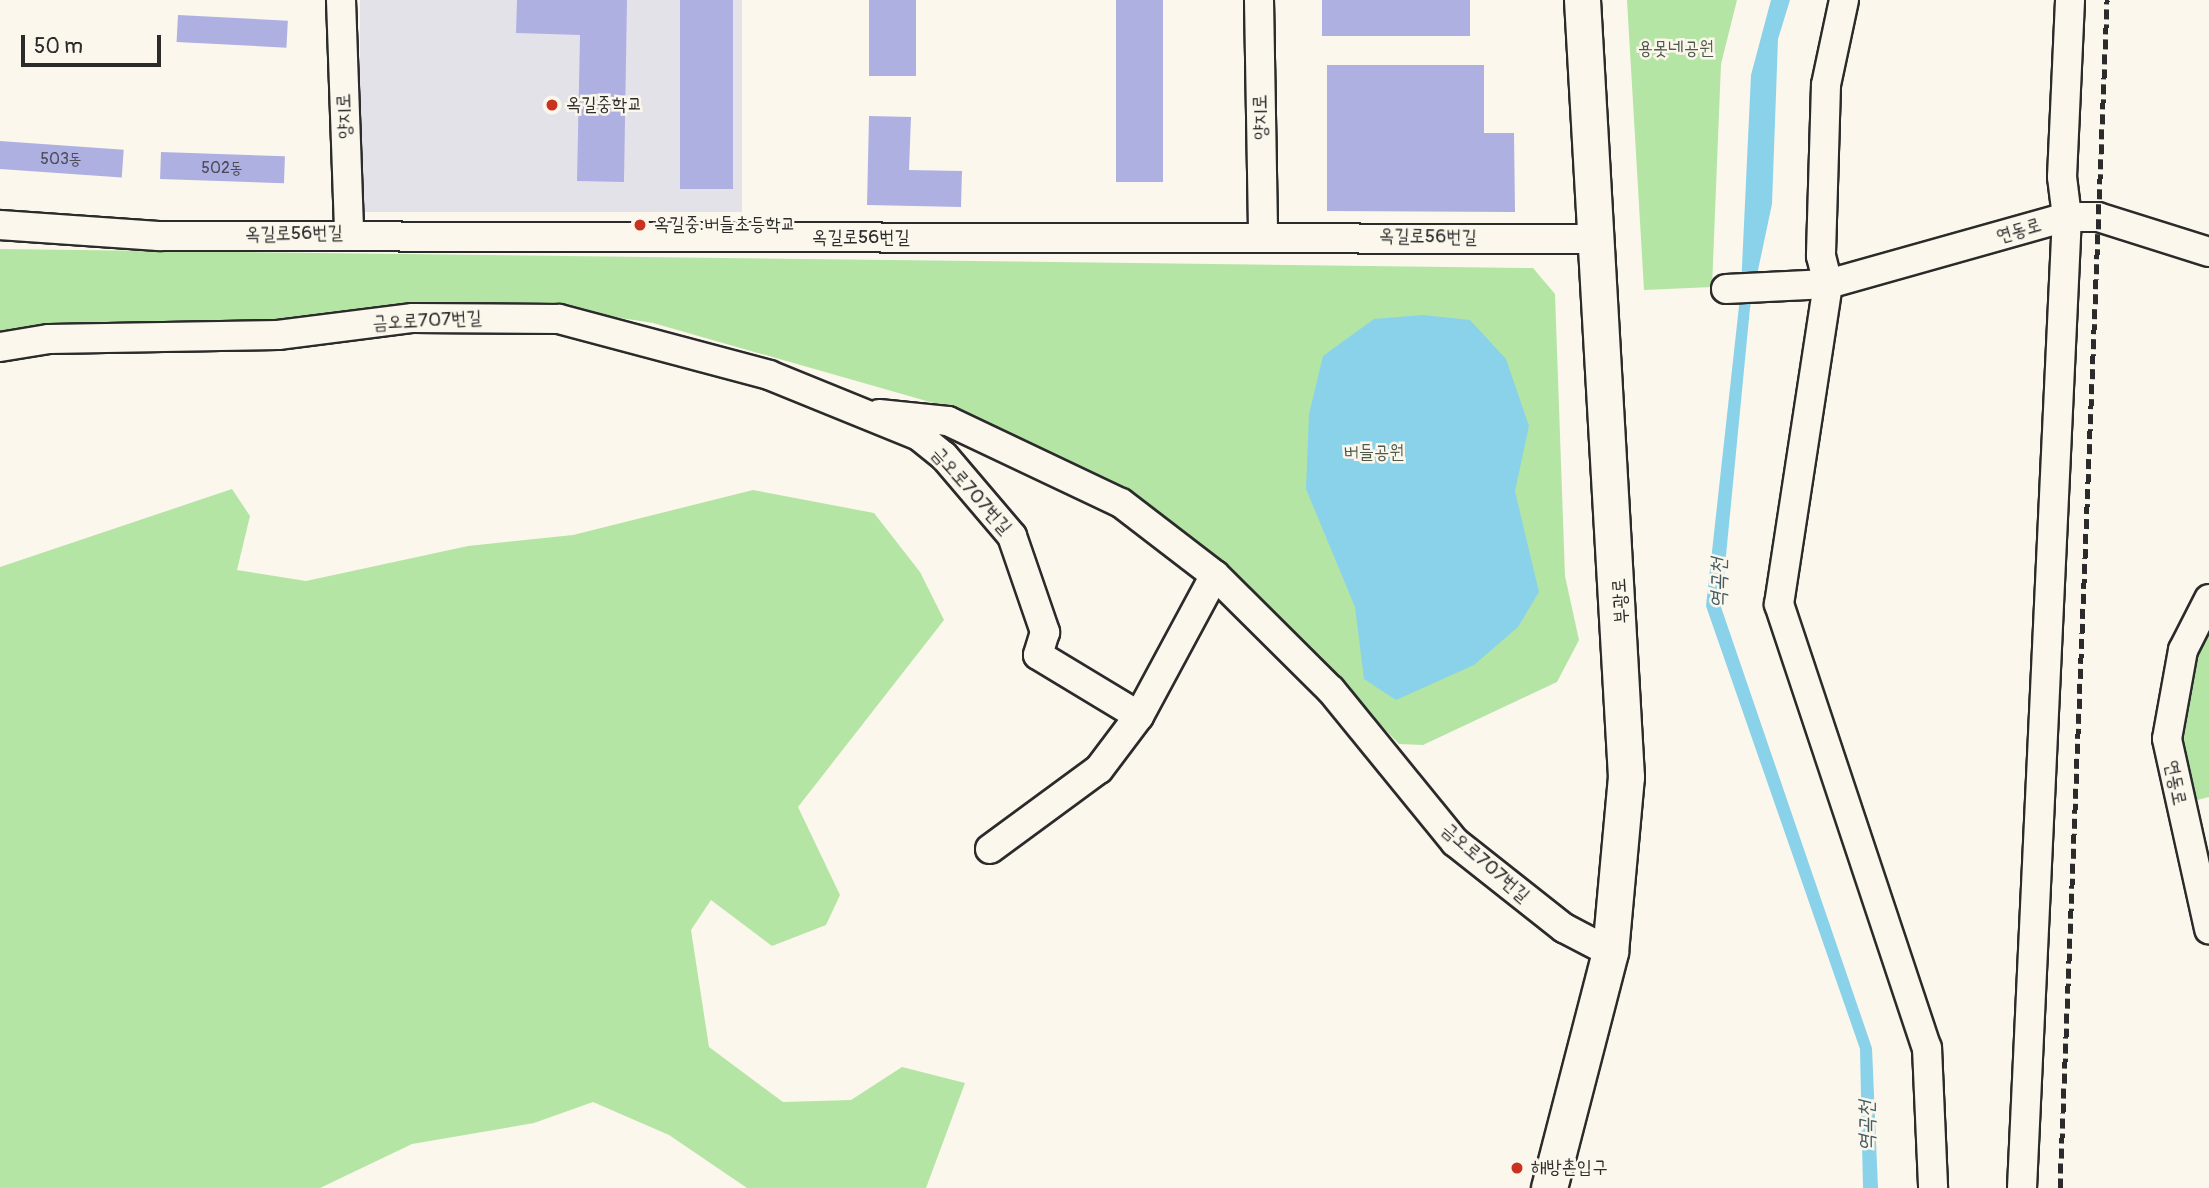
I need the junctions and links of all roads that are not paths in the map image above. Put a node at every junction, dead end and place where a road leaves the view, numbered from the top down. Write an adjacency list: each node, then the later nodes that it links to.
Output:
1 (341, 0): 8 (street, 양지로)
2 (1259, 0): 9 (street, 양지로)
3 (1844, 0): 12 (street)
4 (2070, 0): 6 (street)
5 (1585, 2): 10 (main road, 부광로)
6 (2067, 217): 11 (street, 연동로); 12 (street, 연동로); 24 (street)
7 (0, 225): 8 (street, 옥길로56번길)
8 (349, 233): 9 (street, 옥길로56번길)
9 (1263, 235): 10 (street, 옥길로56번길)
10 (1597, 239): 21 (main road, 부광로)
11 (2209, 252)
12 (1828, 285): 13 (street, 연동로); 23 (street)
13 (1726, 289)
14 (0, 347): 15 (street, 금오로707번길)
15 (862, 414): 16 (street, 금오로707번길); 18 (street, 금오로707번길)
16 (1215, 575): 18 (street); 21 (street, 금오로707번길)
17 (2209, 599): 20 (street, 연동로)
18 (1139, 716): 19 (street)
19 (990, 849)
20 (2209, 929)
21 (1610, 952): 22 (main road, 부광로)
22 (1549, 1188)
23 (1933, 1188)
24 (2022, 1188)

